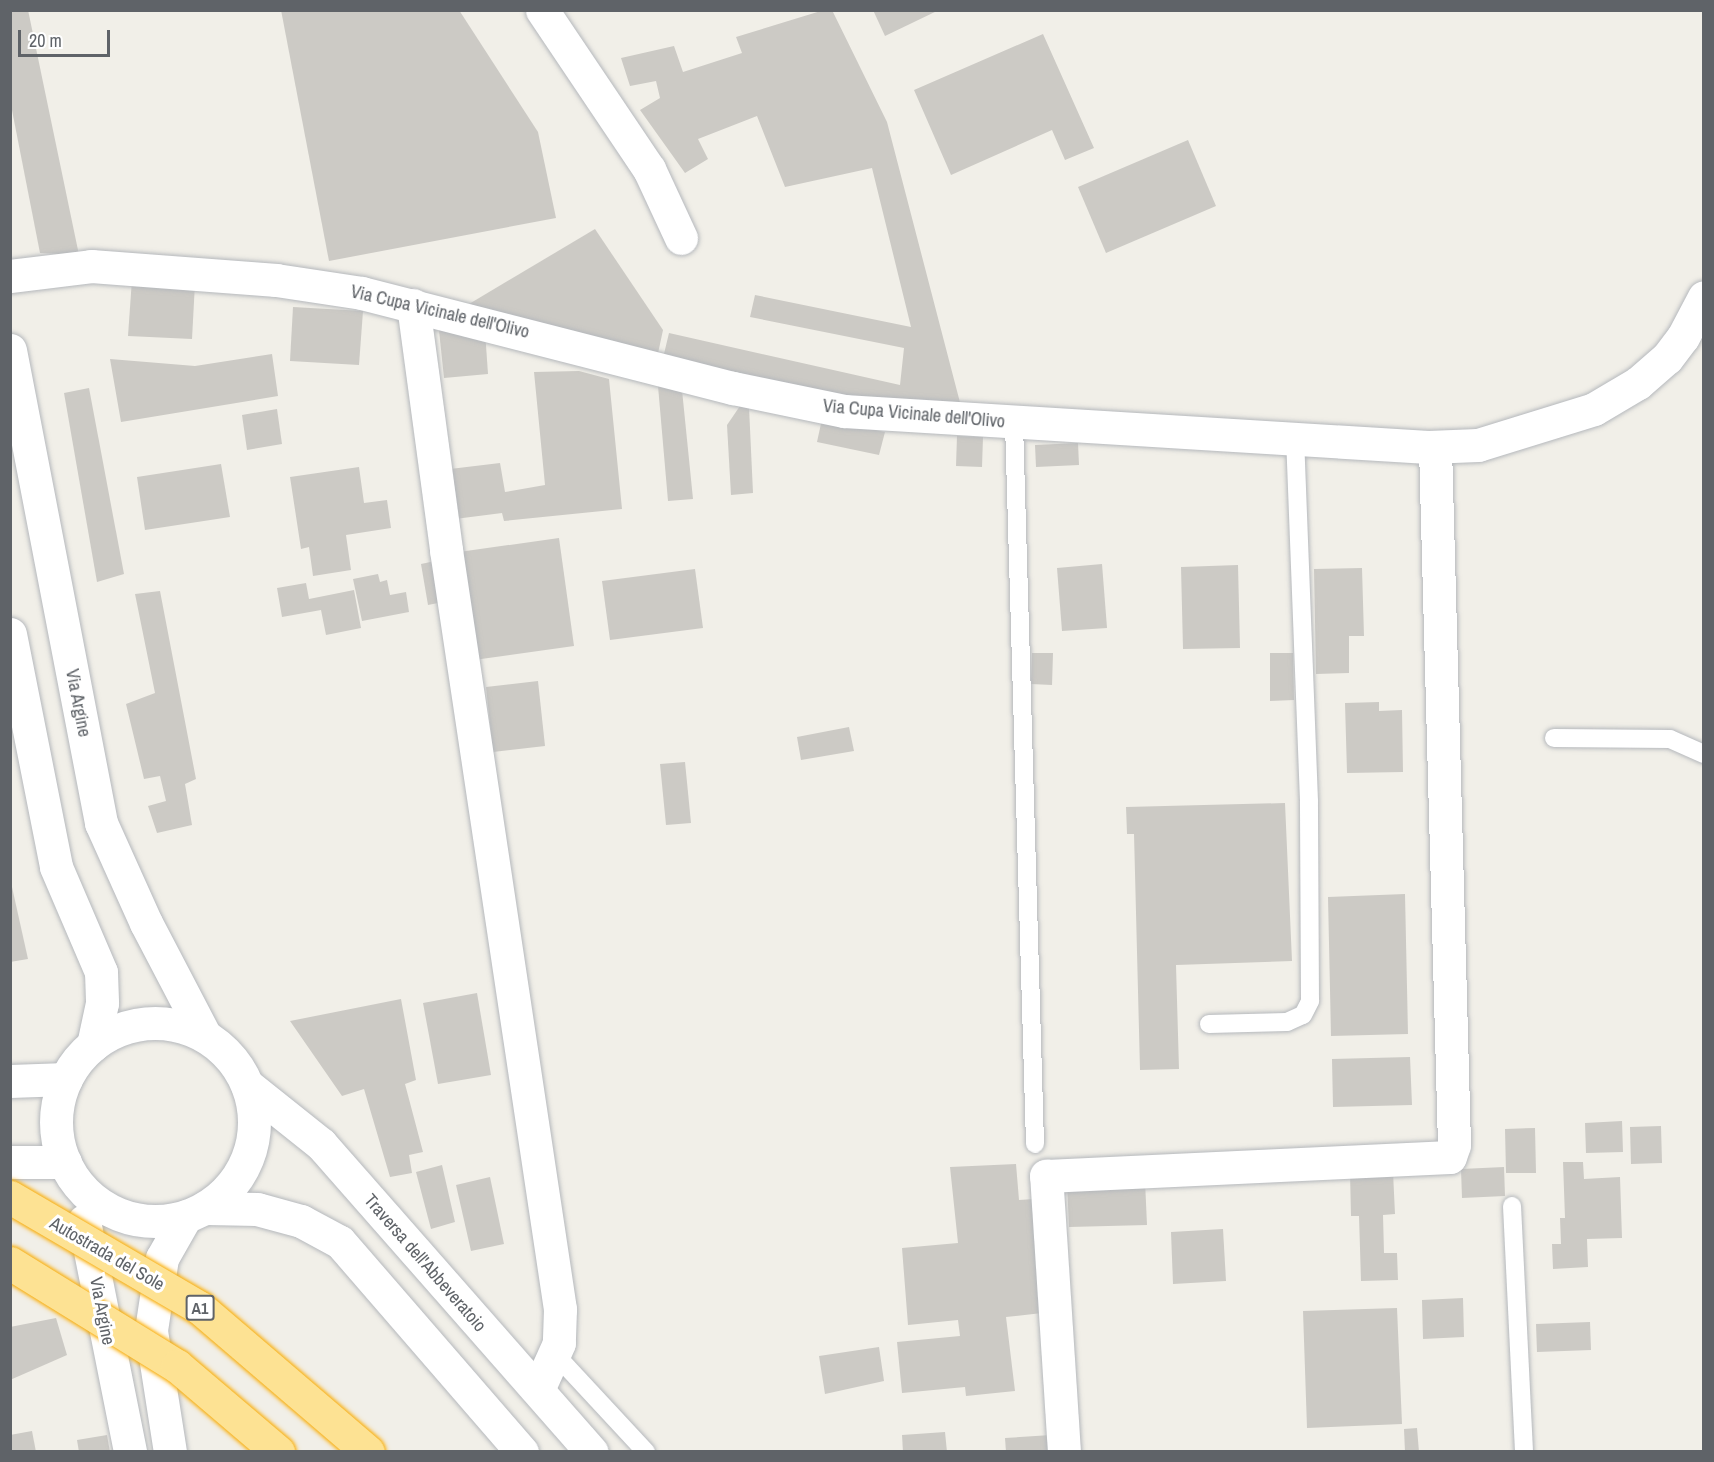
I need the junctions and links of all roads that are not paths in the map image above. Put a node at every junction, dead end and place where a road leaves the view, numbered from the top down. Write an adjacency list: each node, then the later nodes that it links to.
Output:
1 (543, 10): 2 (street)
2 (681, 238)
3 (10, 276): 5 (street, Via Cupa Vicinale dell'Olivo)
4 (1704, 297): 9 (street, Via Cupa Vicinale dell'Olivo)
5 (413, 305): 7 (street, Via Cupa Vicinale dell'Olivo); 26 (street)
6 (10, 350): 14 (street, Via Argine)
7 (1014, 423): 8 (street, Via Cupa Vicinale dell'Olivo); 19 (lane)
8 (1295, 439): 9 (street, Via Cupa Vicinale dell'Olivo); 13 (lane)
9 (1435, 447): 35 (street)
10 (10, 634): 15 (street)
11 (1554, 738): 12 (lane)
12 (1704, 754)
13 (1209, 1024)
14 (205, 1036): 15 (street); 18 (street)
15 (93, 1045): 16 (street)
16 (66, 1079): 17 (street); 21 (street)
17 (10, 1081)
18 (247, 1085): 24 (street); 27 (street, Traversa dell'Abbeveratoio)
19 (1035, 1144)
20 (10, 1162): 21 (street)
21 (67, 1166): 24 (street); 28 (street, Via Argine)
22 (10, 1197): 31 (highway, Autostrada del Sole / A1, bridge)
23 (1512, 1206): 36 (lane)
24 (196, 1212): 29 (street); 32 (street)
25 (10, 1263): 30 (highway, bridge)
26 (555, 1354): 27 (street); 34 (lane)
27 (538, 1390): 33 (street, Traversa dell'Abbeveratoio)
28 (130, 1452)
29 (170, 1452)
30 (278, 1452)
31 (368, 1452)
32 (522, 1452)
33 (592, 1452)
34 (646, 1452)
35 (1064, 1452)
36 (1524, 1452)

